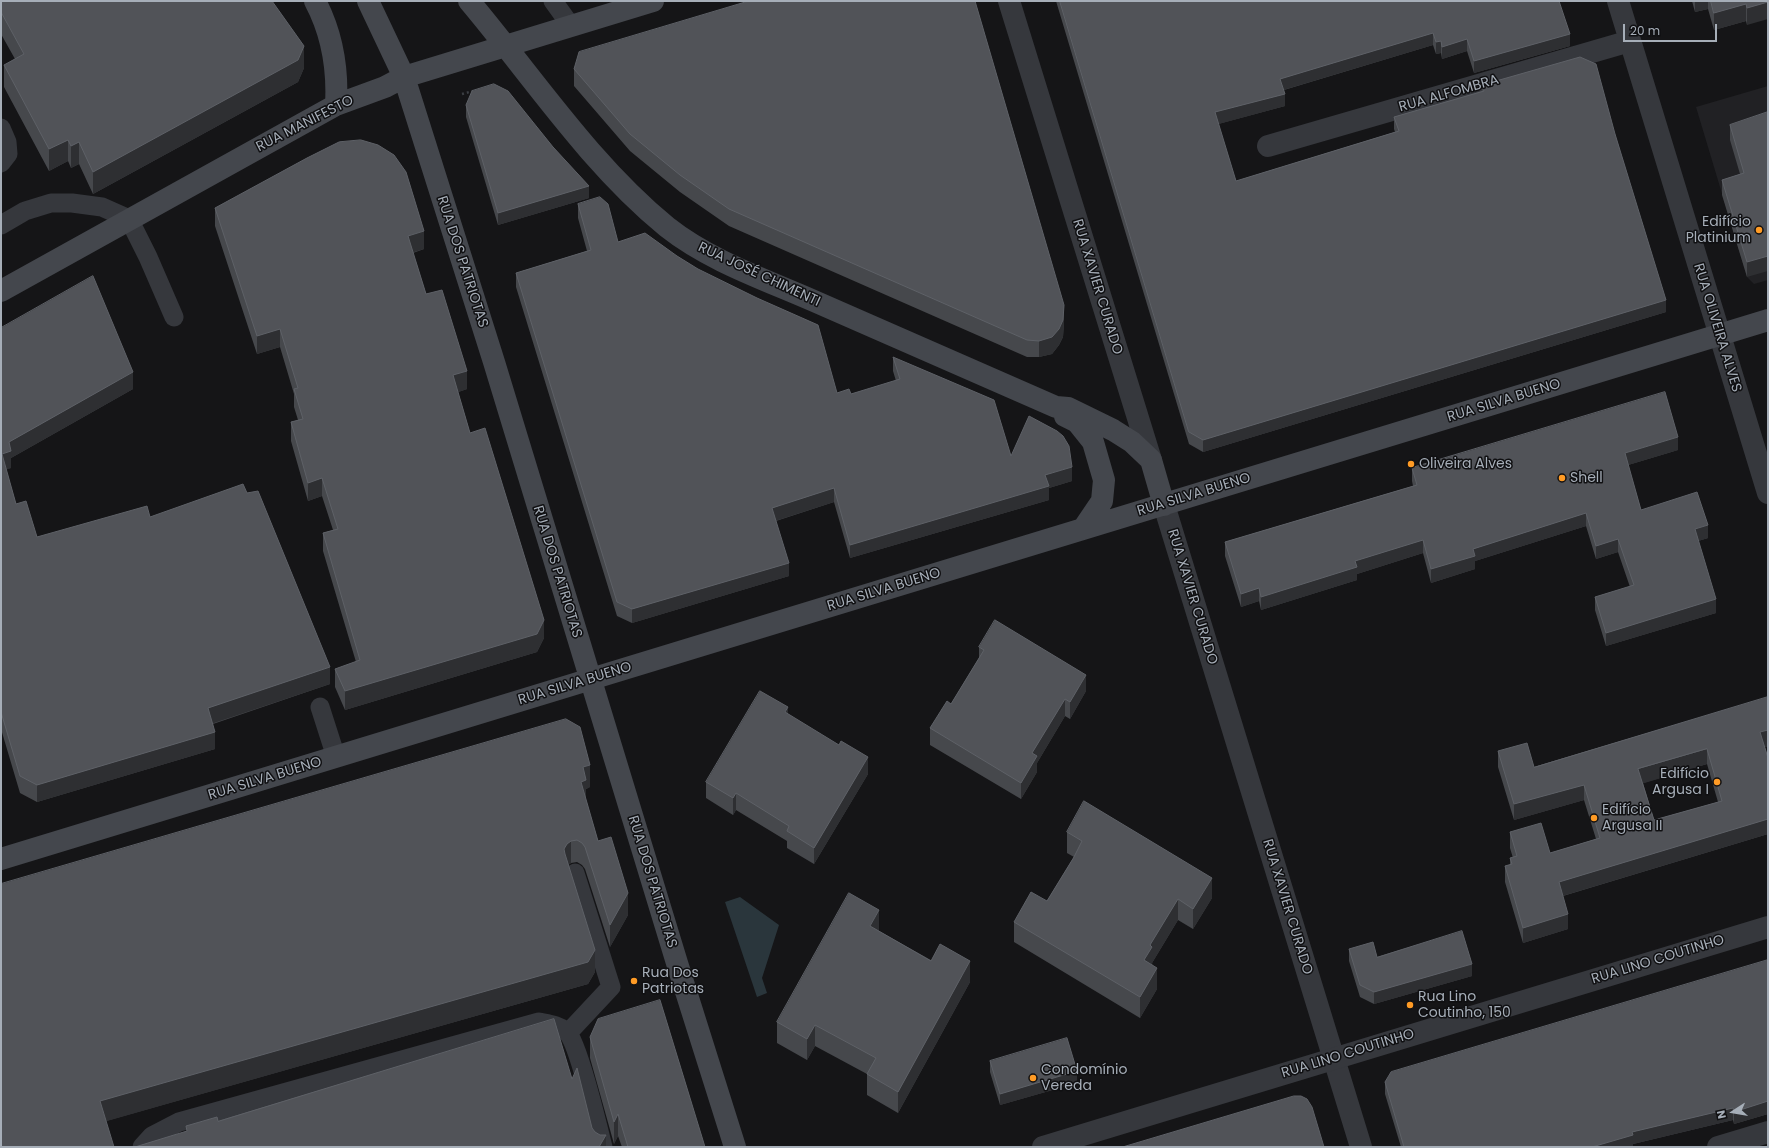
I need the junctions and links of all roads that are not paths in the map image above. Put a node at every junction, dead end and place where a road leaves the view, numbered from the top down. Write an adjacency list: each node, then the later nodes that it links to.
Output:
1 (315, 1): 12 (main road)
2 (368, 1): 11 (main road, RUA DOS PATRIOTAS)
3 (469, 1): 10 (main road)
4 (553, 1): 8 (lane)
5 (653, 1): 8 (main road, RUA MANIFESTO)
6 (1009, 1): 23 (street, RUA XAVIER CURADO)
7 (1618, 1): 9 (street, RUA OLIVEIRA ALVES)
8 (570, 26): 10 (main road, RUA MANIFESTO)
9 (1630, 41): 14 (street, RUA ALFOMBRA); 21 (street, RUA OLIVEIRA ALVES)
10 (505, 46): 11 (main road, RUA MANIFESTO); 22 (main road, RUA JOSÉ CHIMENTI)
11 (404, 77): 12 (main road, RUA MANIFESTO); 27 (main road, RUA DOS PATRIOTAS)
12 (336, 105): 16 (main road, RUA MANIFESTO)
13 (1, 128): 15 (lane)
14 (1268, 146)
15 (1, 162)
16 (129, 219): 17 (lane); 18 (main road, RUA MANIFESTO); 19 (lane)
17 (1, 224)
18 (1, 291)
19 (174, 316)
20 (1768, 320): 21 (main road, RUA SILVA BUENO)
21 (1720, 335): 24 (street, RUA OLIVEIRA ALVES); 25 (main road, RUA SILVA BUENO)
22 (1056, 407): 23 (main road, RUA JOSÉ CHIMENTI); 26 (main road, RUA JOSÉ CHIMENTI)
23 (1151, 460): 25 (main road, RUA XAVIER CURADO)
24 (1768, 493)
25 (1164, 505): 26 (main road, RUA SILVA BUENO); 34 (street, RUA XAVIER CURADO)
26 (1083, 529): 27 (main road, RUA SILVA BUENO)
27 (590, 679): 29 (main road, RUA SILVA BUENO); 38 (main road, RUA DOS PATRIOTAS)
28 (320, 707): 29 (lane)
29 (336, 757): 30 (main road, RUA SILVA BUENO)
30 (1, 859)
31 (575, 873): 33 (lane)
32 (1768, 927): 34 (street, RUA LINO COUTINHO)
33 (568, 1033): 36 (lane); 37 (lane)
34 (1334, 1059): 39 (street, RUA LINO COUTINHO); 40 (street, RUA XAVIER CURADO)
35 (1768, 1132): 41 (street)
36 (142, 1147)
37 (603, 1147)
38 (735, 1147)
39 (1044, 1147)
40 (1362, 1147)
41 (1718, 1147)

